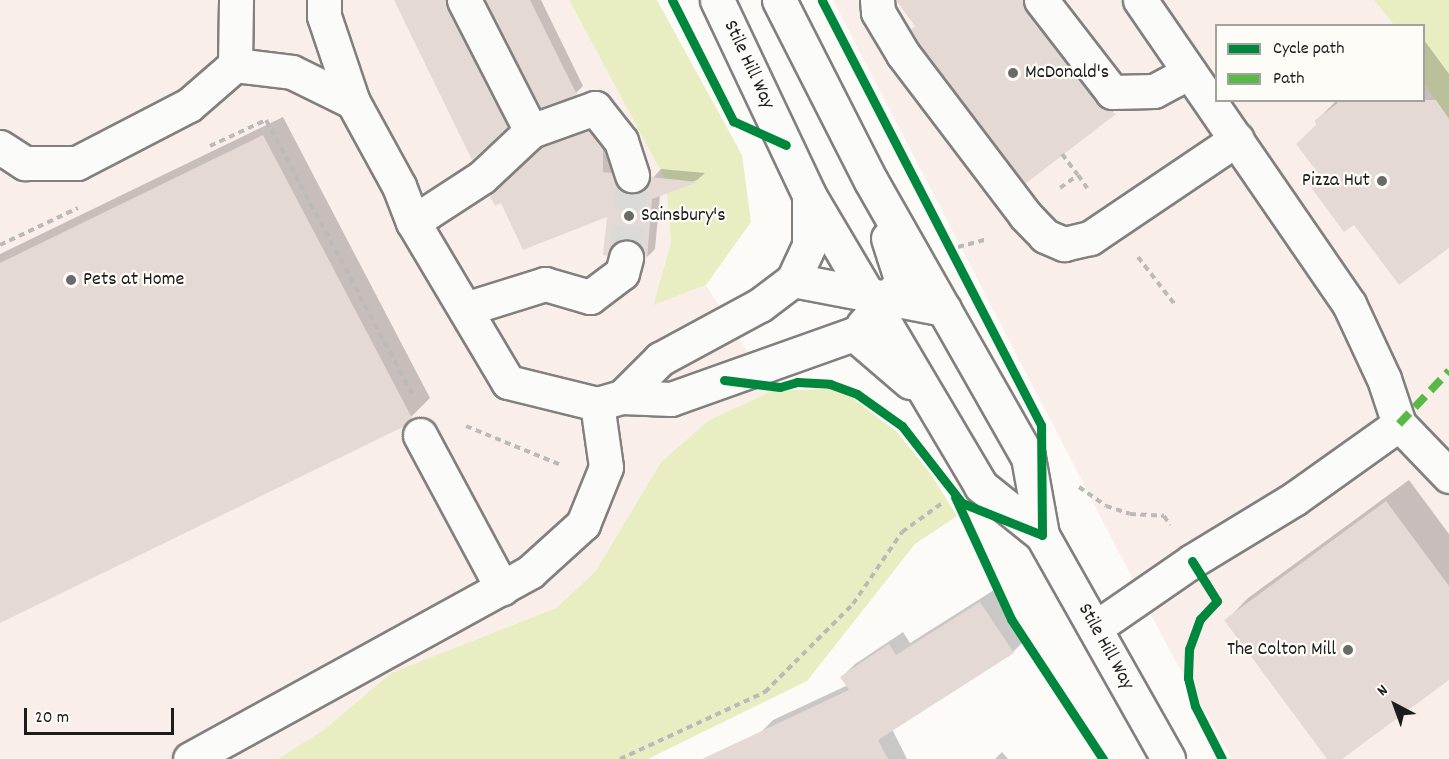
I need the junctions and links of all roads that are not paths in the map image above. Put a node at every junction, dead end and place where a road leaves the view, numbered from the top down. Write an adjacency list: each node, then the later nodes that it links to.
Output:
1 (236, 0): 9 (street)
2 (324, 0): 11 (street)
3 (464, 0): 12 (street)
4 (717, 0): 17 (street, Stile Hill Way)
5 (779, 0): 16 (street, Stile Hill Way)
6 (877, 0): 13 (street)
7 (1041, 0): 10 (street)
8 (1140, 0): 10 (street)
9 (235, 64): 11 (street); 14 (street)
10 (1189, 72): 13 (street)
11 (353, 102): 18 (street)
12 (531, 131): 15 (street); 18 (street)
13 (1237, 139): 27 (street)
14 (0, 147)
15 (632, 175)
16 (871, 181): 21 (street, Stile Hill Way); 23 (street, Stile Hill Way)
17 (809, 195): 20 (street, Stile Hill Way); 21 (street, Stile Hill Way)
18 (413, 222): 22 (street)
19 (626, 258): 22 (street)
20 (793, 280): 21 (street); 26 (street, Stile Hill Way)
21 (878, 301): 23 (street); 24 (street, Stile Hill Way); 25 (street, Stile Hill Way)
22 (465, 309): 26 (street)
23 (944, 309): 30 (street, Stile Hill Way)
24 (854, 334): 25 (street, Stile Hill Way); 26 (street, Stile Hill Way)
25 (930, 397): 30 (street, Stile Hill Way)
26 (609, 401): 31 (street)
27 (1399, 424): 29 (street); 32 (street)
28 (420, 435): 31 (street)
29 (1449, 476)
30 (1042, 535): 32 (street, Stile Hill Way)
31 (502, 588): 33 (street)
32 (1095, 628): 34 (street, Stile Hill Way)
33 (190, 759)
34 (1168, 759)

